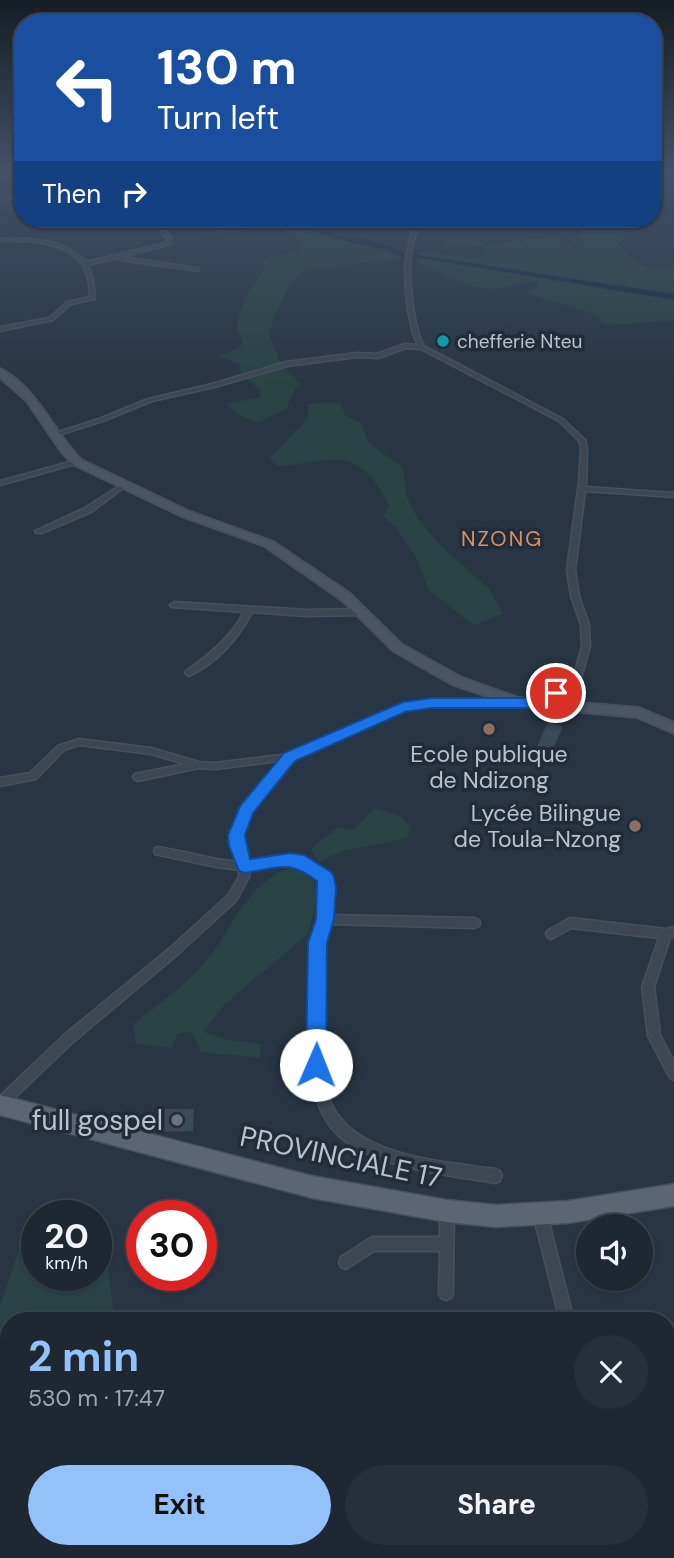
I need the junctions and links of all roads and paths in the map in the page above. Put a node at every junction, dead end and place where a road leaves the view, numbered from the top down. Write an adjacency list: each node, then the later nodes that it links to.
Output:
1 (38, 241): 5 (street)
2 (169, 241): 4 (street)
3 (413, 241): 8 (street)
4 (113, 257): 5 (street); 6 (street)
5 (85, 264): 7 (street)
6 (197, 270)
7 (0, 329)
8 (422, 347): 10 (street); 14 (street)
9 (0, 372): 10 (street)
10 (55, 434): 11 (street)
11 (76, 462): 12 (street); 13 (street)
12 (0, 483)
13 (124, 485): 16 (street); 19 (street)
14 (582, 489): 15 (street); 21 (street)
15 (674, 495)
16 (39, 531)
17 (174, 605): 18 (street)
18 (250, 609): 19 (street); 20 (street)
19 (361, 612): 21 (street)
20 (189, 673)
21 (527, 703): 22 (street); 23 (street)
22 (674, 728)
23 (289, 757): 24 (street); 28 (street)
24 (200, 765): 25 (street); 26 (street)
25 (138, 777)
26 (0, 782)
27 (159, 851): 28 (street)
28 (245, 866): 29 (street); 34 (street)
29 (325, 919): 30 (street); 35 (street)
30 (475, 923)
31 (670, 933): 32 (street); 33 (street)
32 (551, 934)
33 (674, 1074)
34 (0, 1104): 37 (main road, PROVINCIALE 17)
35 (495, 1176)
36 (674, 1195): 38 (main road, PROVINCIALE 17)
37 (447, 1211): 38 (main road, PROVINCIALE 17); 39 (street)
38 (539, 1214): 42 (street)
39 (446, 1244): 40 (street); 41 (street)
40 (346, 1262)
41 (446, 1293)
42 (564, 1312)

